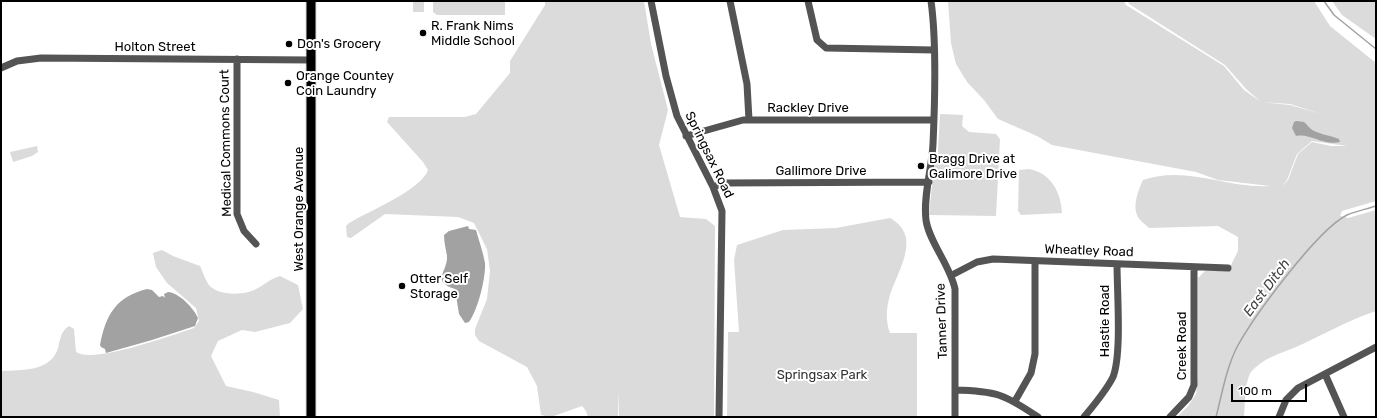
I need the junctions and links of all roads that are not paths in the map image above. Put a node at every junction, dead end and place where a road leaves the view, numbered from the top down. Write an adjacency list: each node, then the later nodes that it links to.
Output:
1 (311, 1): 8 (main road, West Orange Avenue)
2 (651, 1): 12 (street, Springsax Road)
3 (730, 1): 10 (street)
4 (808, 1): 6 (street)
5 (931, 1): 6 (street, Tanner Drive)
6 (934, 50): 11 (street, Tanner Drive)
7 (237, 59): 8 (street, Holton Street); 9 (street, Holton Street); 15 (street, Medical Commons Court)
8 (311, 60): 25 (main road, West Orange Avenue)
9 (1, 68)
10 (749, 120): 11 (street, Rackley Drive); 12 (street, Rackley Drive)
11 (933, 120): 13 (street, Tanner Drive)
12 (686, 136): 14 (street, Springsax Road)
13 (929, 182): 14 (street, Gallimore Drive); 20 (street, Tanner Drive)
14 (713, 187): 26 (street, Springsax Road)
15 (256, 244)
16 (1035, 261): 17 (street, Wheatley Road); 20 (street, Wheatley Road); 24 (street)
17 (1117, 264): 18 (street, Wheatley Road); 29 (street, Hastie Road)
18 (1194, 267): 19 (street, Wheatley Road); 30 (street, Creek Road)
19 (1228, 268)
20 (952, 275): 23 (street, Tanner Drive)
21 (1376, 347): 22 (street)
22 (1325, 374): 31 (street); 32 (street)
23 (955, 390): 24 (street); 27 (street, Tanner Drive)
24 (1015, 401): 28 (street)
25 (311, 417)
26 (719, 417)
27 (955, 417)
28 (1038, 417)
29 (1084, 417)
30 (1170, 417)
31 (1279, 417)
32 (1344, 417)

